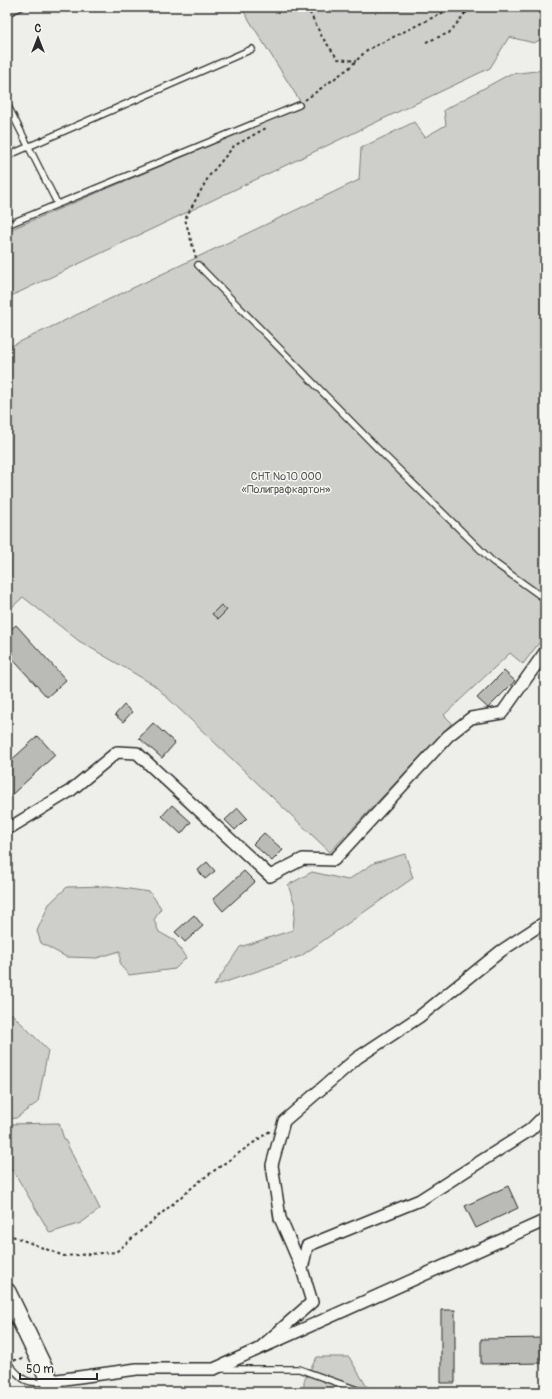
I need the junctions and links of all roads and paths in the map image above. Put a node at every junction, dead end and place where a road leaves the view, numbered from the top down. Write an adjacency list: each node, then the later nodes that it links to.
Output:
1 (21, 7): 6 (lane)
2 (307, 7): 10 (path)
3 (452, 7): 10 (path)
4 (464, 7): 7 (path)
5 (470, 7): 7 (path)
6 (7, 13)
7 (464, 15): 8 (path)
8 (426, 42)
9 (252, 49): 14 (lane)
10 (356, 61): 12 (path)
11 (7, 104): 14 (lane)
12 (299, 105): 16 (lane)
13 (270, 125): 18 (path)
14 (29, 147): 15 (lane); 16 (lane)
15 (7, 156)
16 (57, 203): 17 (lane)
17 (7, 225)
18 (198, 265): 19 (lane)
19 (545, 599)
20 (545, 652): 21 (street)
21 (7, 828)
22 (545, 922): 24 (street)
23 (545, 1115): 27 (street)
24 (284, 1121): 26 (path); 27 (street)
25 (544, 1221): 29 (street)
26 (7, 1234)
27 (302, 1268): 29 (street)
28 (7, 1292): 30 (main road)
29 (261, 1347): 33 (street)
30 (39, 1359): 31 (path); 34 (main road)
31 (13, 1360)
32 (7, 1362): 34 (lane)
33 (214, 1369): 34 (street); 35 (lane)
34 (53, 1386)
35 (363, 1392)

